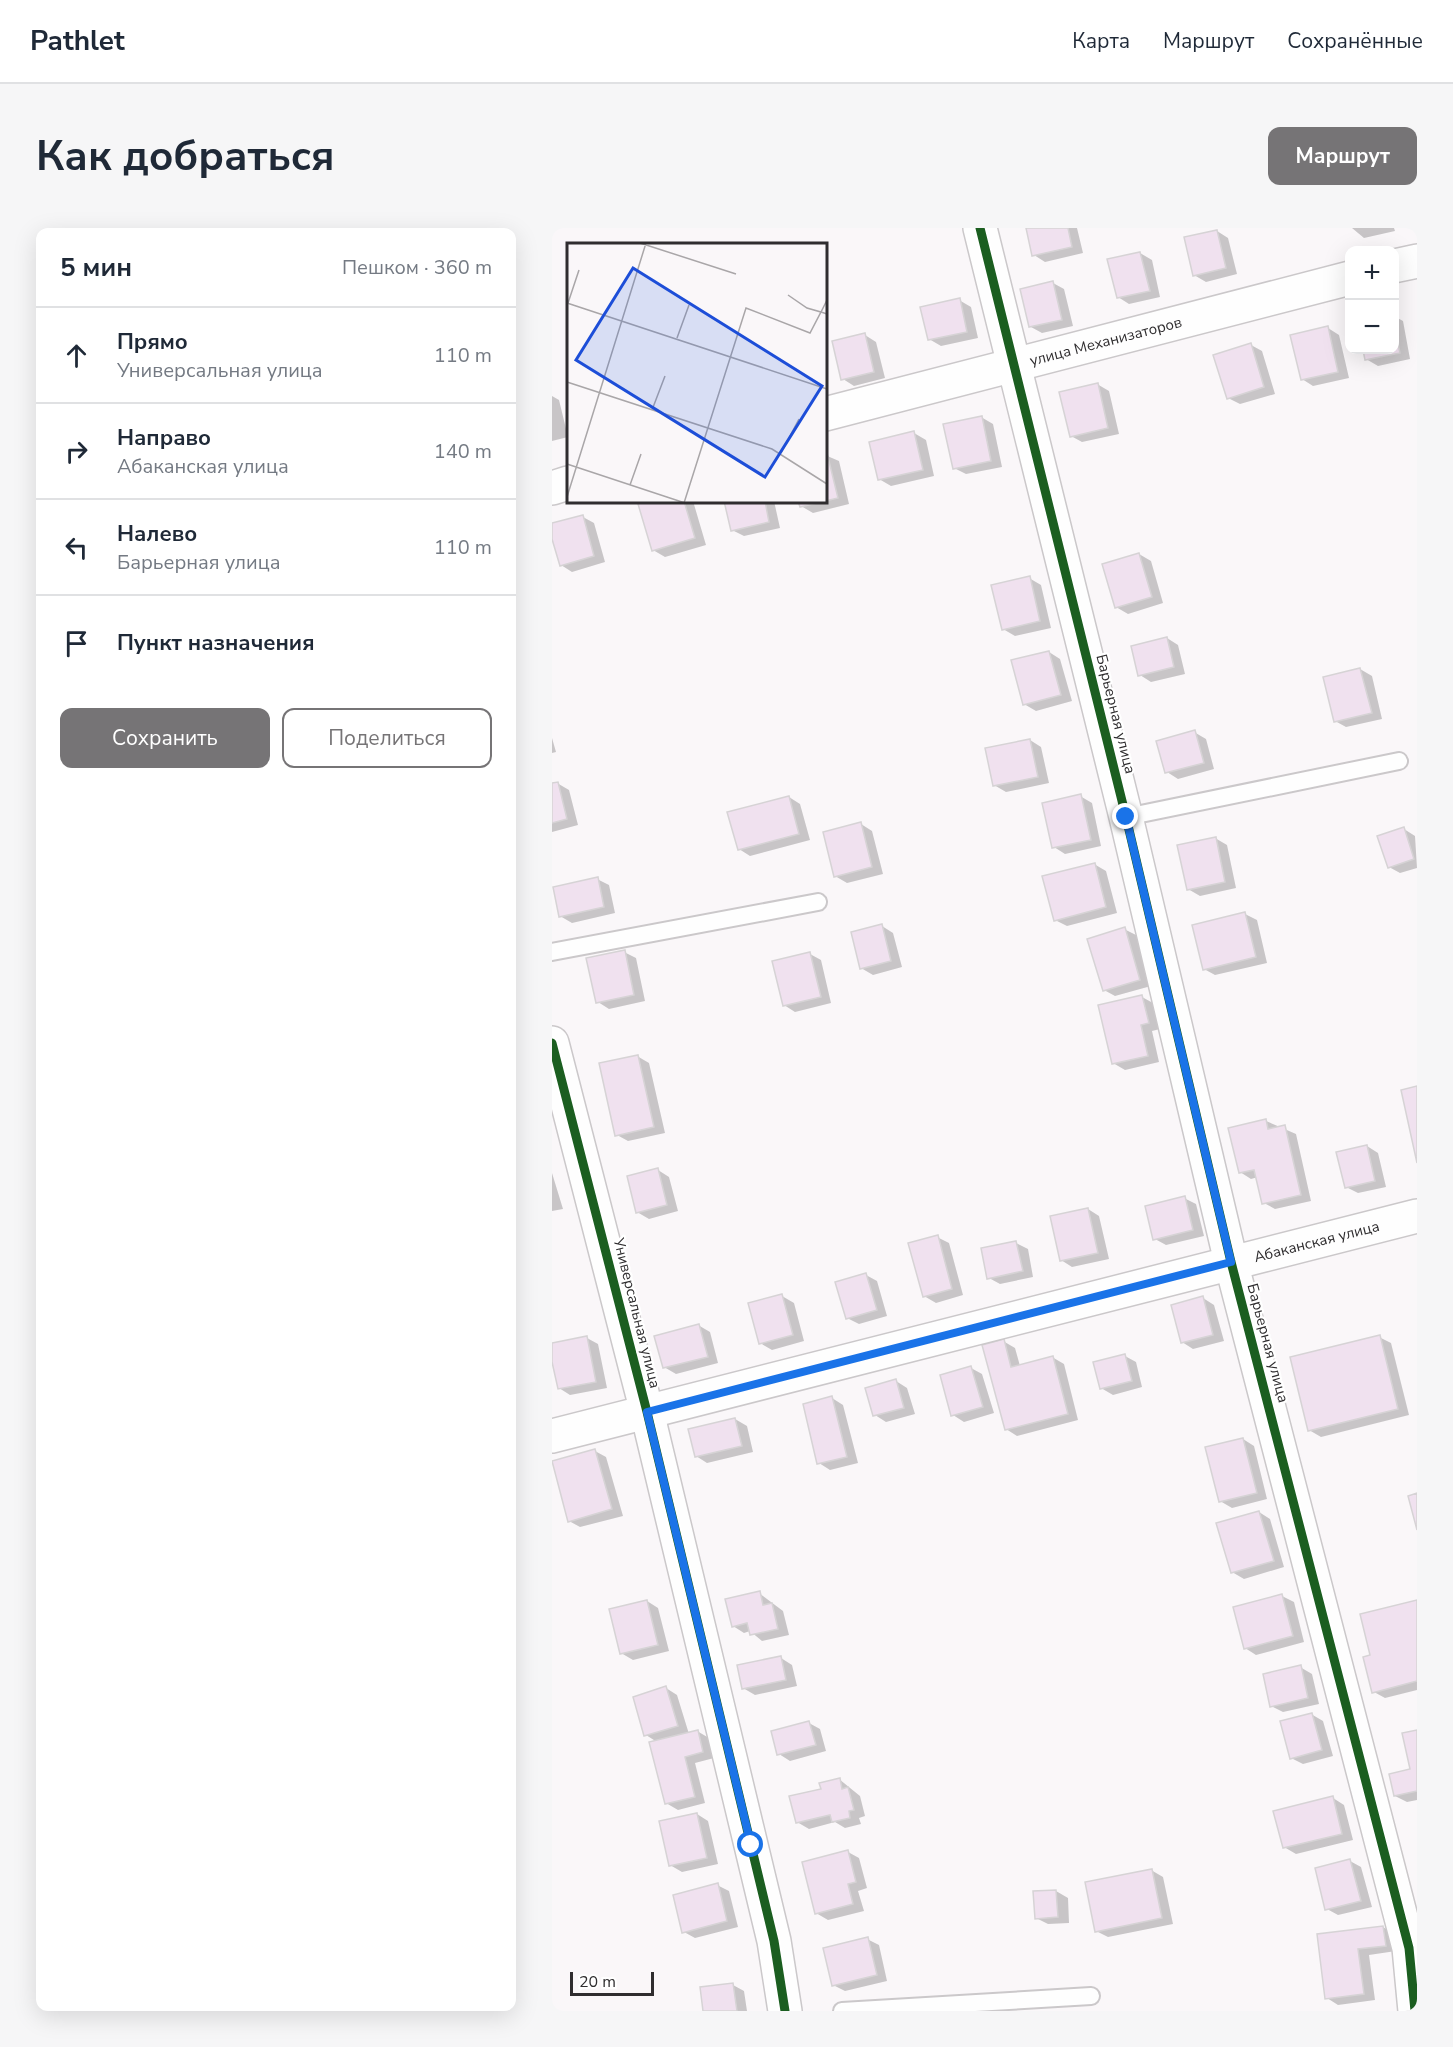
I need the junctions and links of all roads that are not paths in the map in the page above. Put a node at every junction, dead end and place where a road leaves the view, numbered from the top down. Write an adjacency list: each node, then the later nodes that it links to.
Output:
1 (980, 228): 5 (street, Барьерная улица)
2 (1417, 261): 3 (street)
3 (1399, 265)
4 (1345, 279): 5 (street, улица Механизаторов)
5 (1015, 363): 6 (street, улица Механизаторов); 10 (street, Барьерная улица)
6 (826, 414)
7 (567, 483): 8 (street)
8 (552, 488)
9 (1399, 761): 10 (lane)
10 (1126, 817): 15 (street, Барьерная улица)
11 (818, 902): 12 (lane)
12 (552, 952)
13 (552, 1043): 16 (street, Универсальная улица)
14 (1417, 1216): 15 (street, Абаканская улица)
15 (1231, 1262): 16 (street, Абаканская улица); 21 (street, Барьерная улица)
16 (647, 1412): 17 (street, Абаканская улица); 19 (street, Универсальная улица)
17 (552, 1436)
18 (1091, 1996): 20 (lane)
19 (785, 2011)
20 (843, 2011)
21 (1415, 2011)

